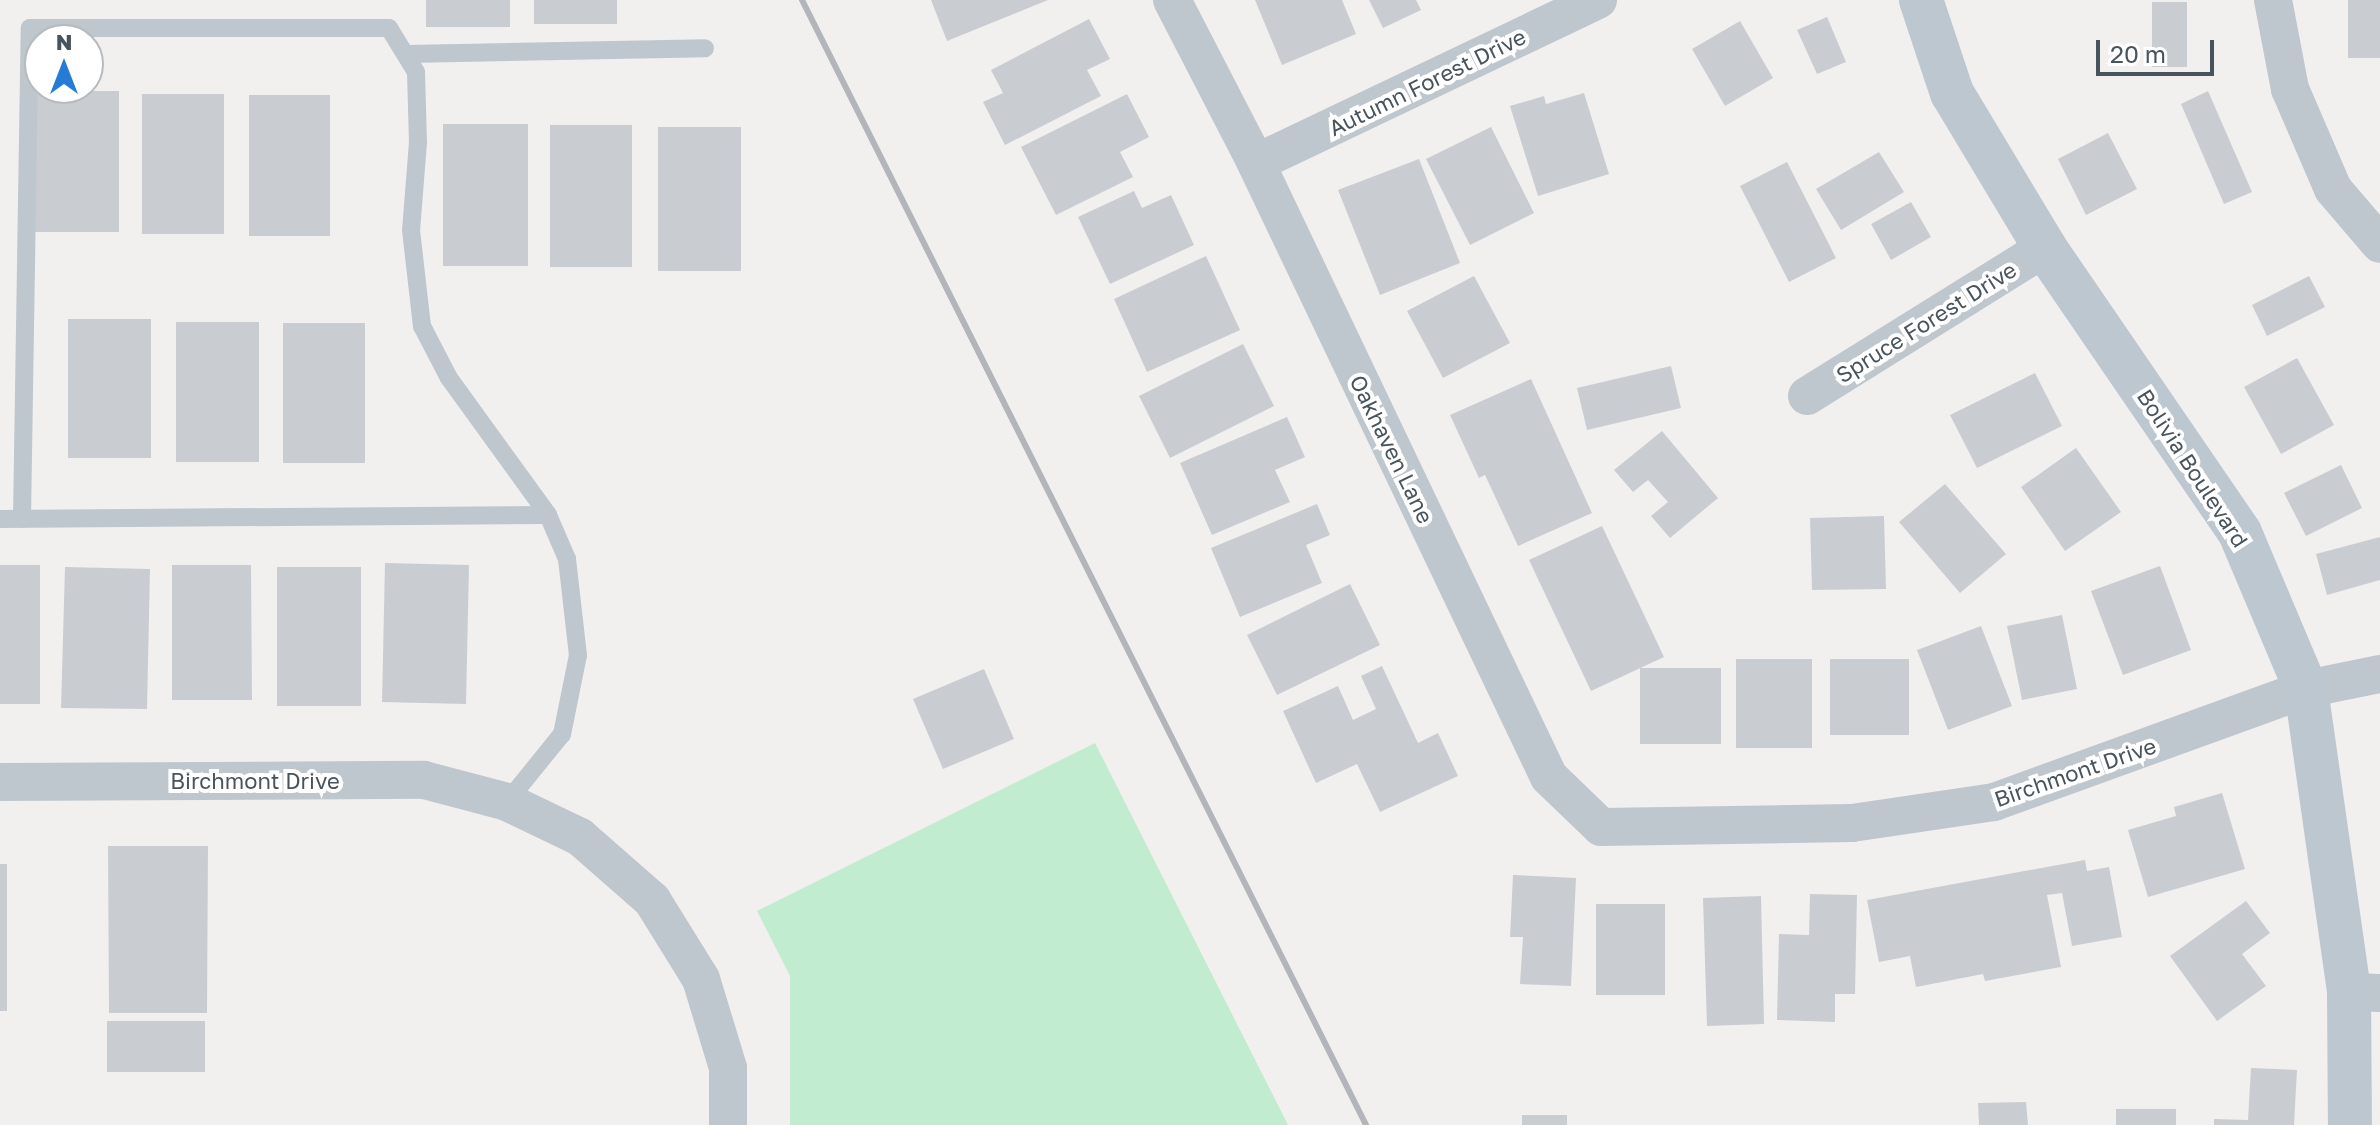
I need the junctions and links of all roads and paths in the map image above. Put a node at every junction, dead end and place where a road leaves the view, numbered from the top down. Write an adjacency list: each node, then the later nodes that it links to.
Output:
1 (1172, 0): 7 (street, Oakhaven Lane)
2 (1598, 0): 7 (street, Autumn Forest Drive)
3 (1921, 0): 9 (street, Bolivia Boulevard)
4 (2273, 0): 8 (street)
5 (705, 48): 6 (lane)
6 (406, 54): 11 (lane); 13 (lane)
7 (1256, 163): 18 (street, Oakhaven Lane)
8 (2380, 244)
9 (2045, 248): 10 (street, Spruce Forest Drive); 15 (street, Bolivia Boulevard)
10 (1807, 396)
11 (548, 515): 13 (lane); 17 (lane)
12 (0, 519): 13 (lane)
13 (22, 519)
14 (2380, 674): 15 (street, Birchmont Drive)
15 (2306, 689): 18 (street, Birchmont Drive); 19 (street, Bolivia Boulevard)
16 (0, 782): 17 (street, Birchmont Drive)
17 (507, 802): 20 (street, Birchmont Drive)
18 (1666, 825)
19 (2364, 993): 21 (street, Bolivia Boulevard)
20 (728, 1125)
21 (2350, 1125)

